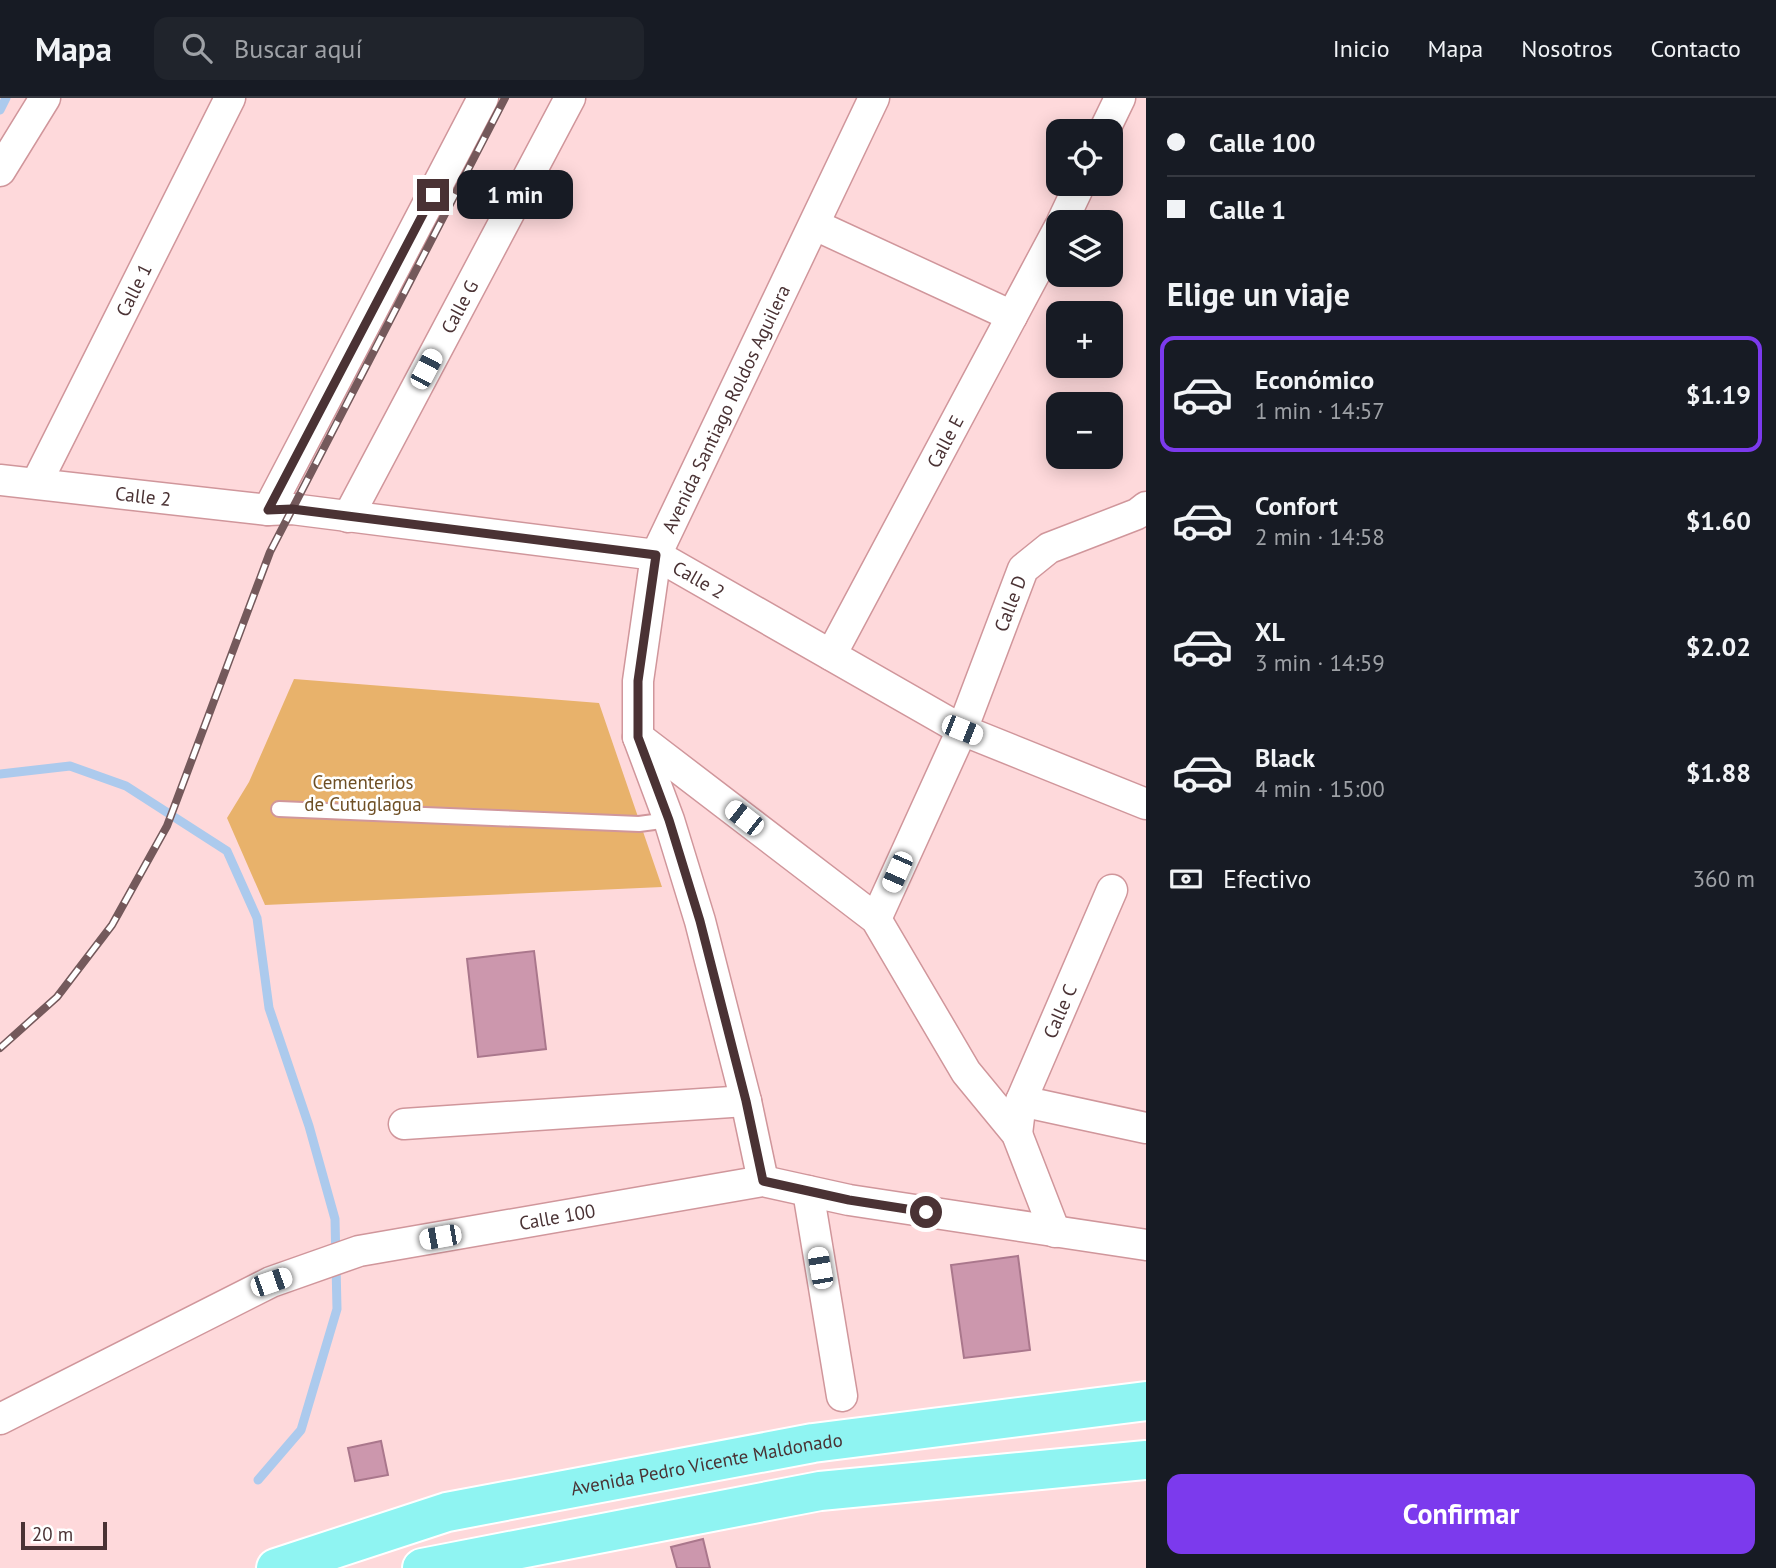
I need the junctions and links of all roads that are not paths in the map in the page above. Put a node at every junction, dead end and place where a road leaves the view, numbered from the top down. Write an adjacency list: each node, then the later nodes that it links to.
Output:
1 (45, 98): 8 (street)
2 (230, 98): 13 (street, Calle 1)
3 (483, 98): 15 (street)
4 (570, 98): 16 (street, Calle G)
5 (874, 98): 9 (street, Avenida Santiago Roldos Aguilera)
6 (1120, 98): 7 (street)
7 (1110, 119)
8 (0, 172)
9 (815, 225): 11 (street); 17 (street, Avenida Santiago Roldos Aguilera)
10 (1046, 252): 11 (street, Calle E)
11 (1012, 316): 18 (street, Calle E)
12 (0, 480): 13 (street, Calle 2)
13 (37, 482): 15 (street, Calle 2)
14 (1146, 507): 19 (street, Calle D)
15 (268, 510): 16 (street, Calle 2)
16 (348, 517): 17 (street, Calle 2)
17 (656, 555): 18 (street, Calle 2); 20 (street, Avenida Santiago Roldos Aguilera)
18 (831, 655): 19 (street, Calle 2)
19 (962, 730): 21 (street, Calle 2); 25 (street, Calle D)
20 (638, 737): 23 (street, Avenida Santiago Roldos Aguilera); 25 (street)
21 (1146, 804)
22 (279, 809): 23 (lane)
23 (669, 820): 26 (street, Avenida Santiago Roldos Aguilera)
24 (1112, 890): 27 (street, Calle C)
25 (876, 919): 30 (street)
26 (746, 1101): 28 (street); 31 (street, Avenida Santiago Roldos Aguilera)
27 (1021, 1101): 29 (street); 30 (street, Calle C)
28 (404, 1125)
29 (1146, 1129)
30 (1017, 1134): 33 (street)
31 (763, 1181): 32 (street, Calle 100); 37 (street, Calle 100)
32 (808, 1191): 33 (street, Calle 100); 35 (street)
33 (1055, 1232): 34 (street, Calle 100)
34 (1146, 1245)
35 (842, 1396)
36 (1146, 1401): 39 (main road, Avenida Pedro Vicente Maldonado)
37 (0, 1419)
38 (1146, 1460): 40 (main road)
39 (276, 1568)
40 (422, 1568)

